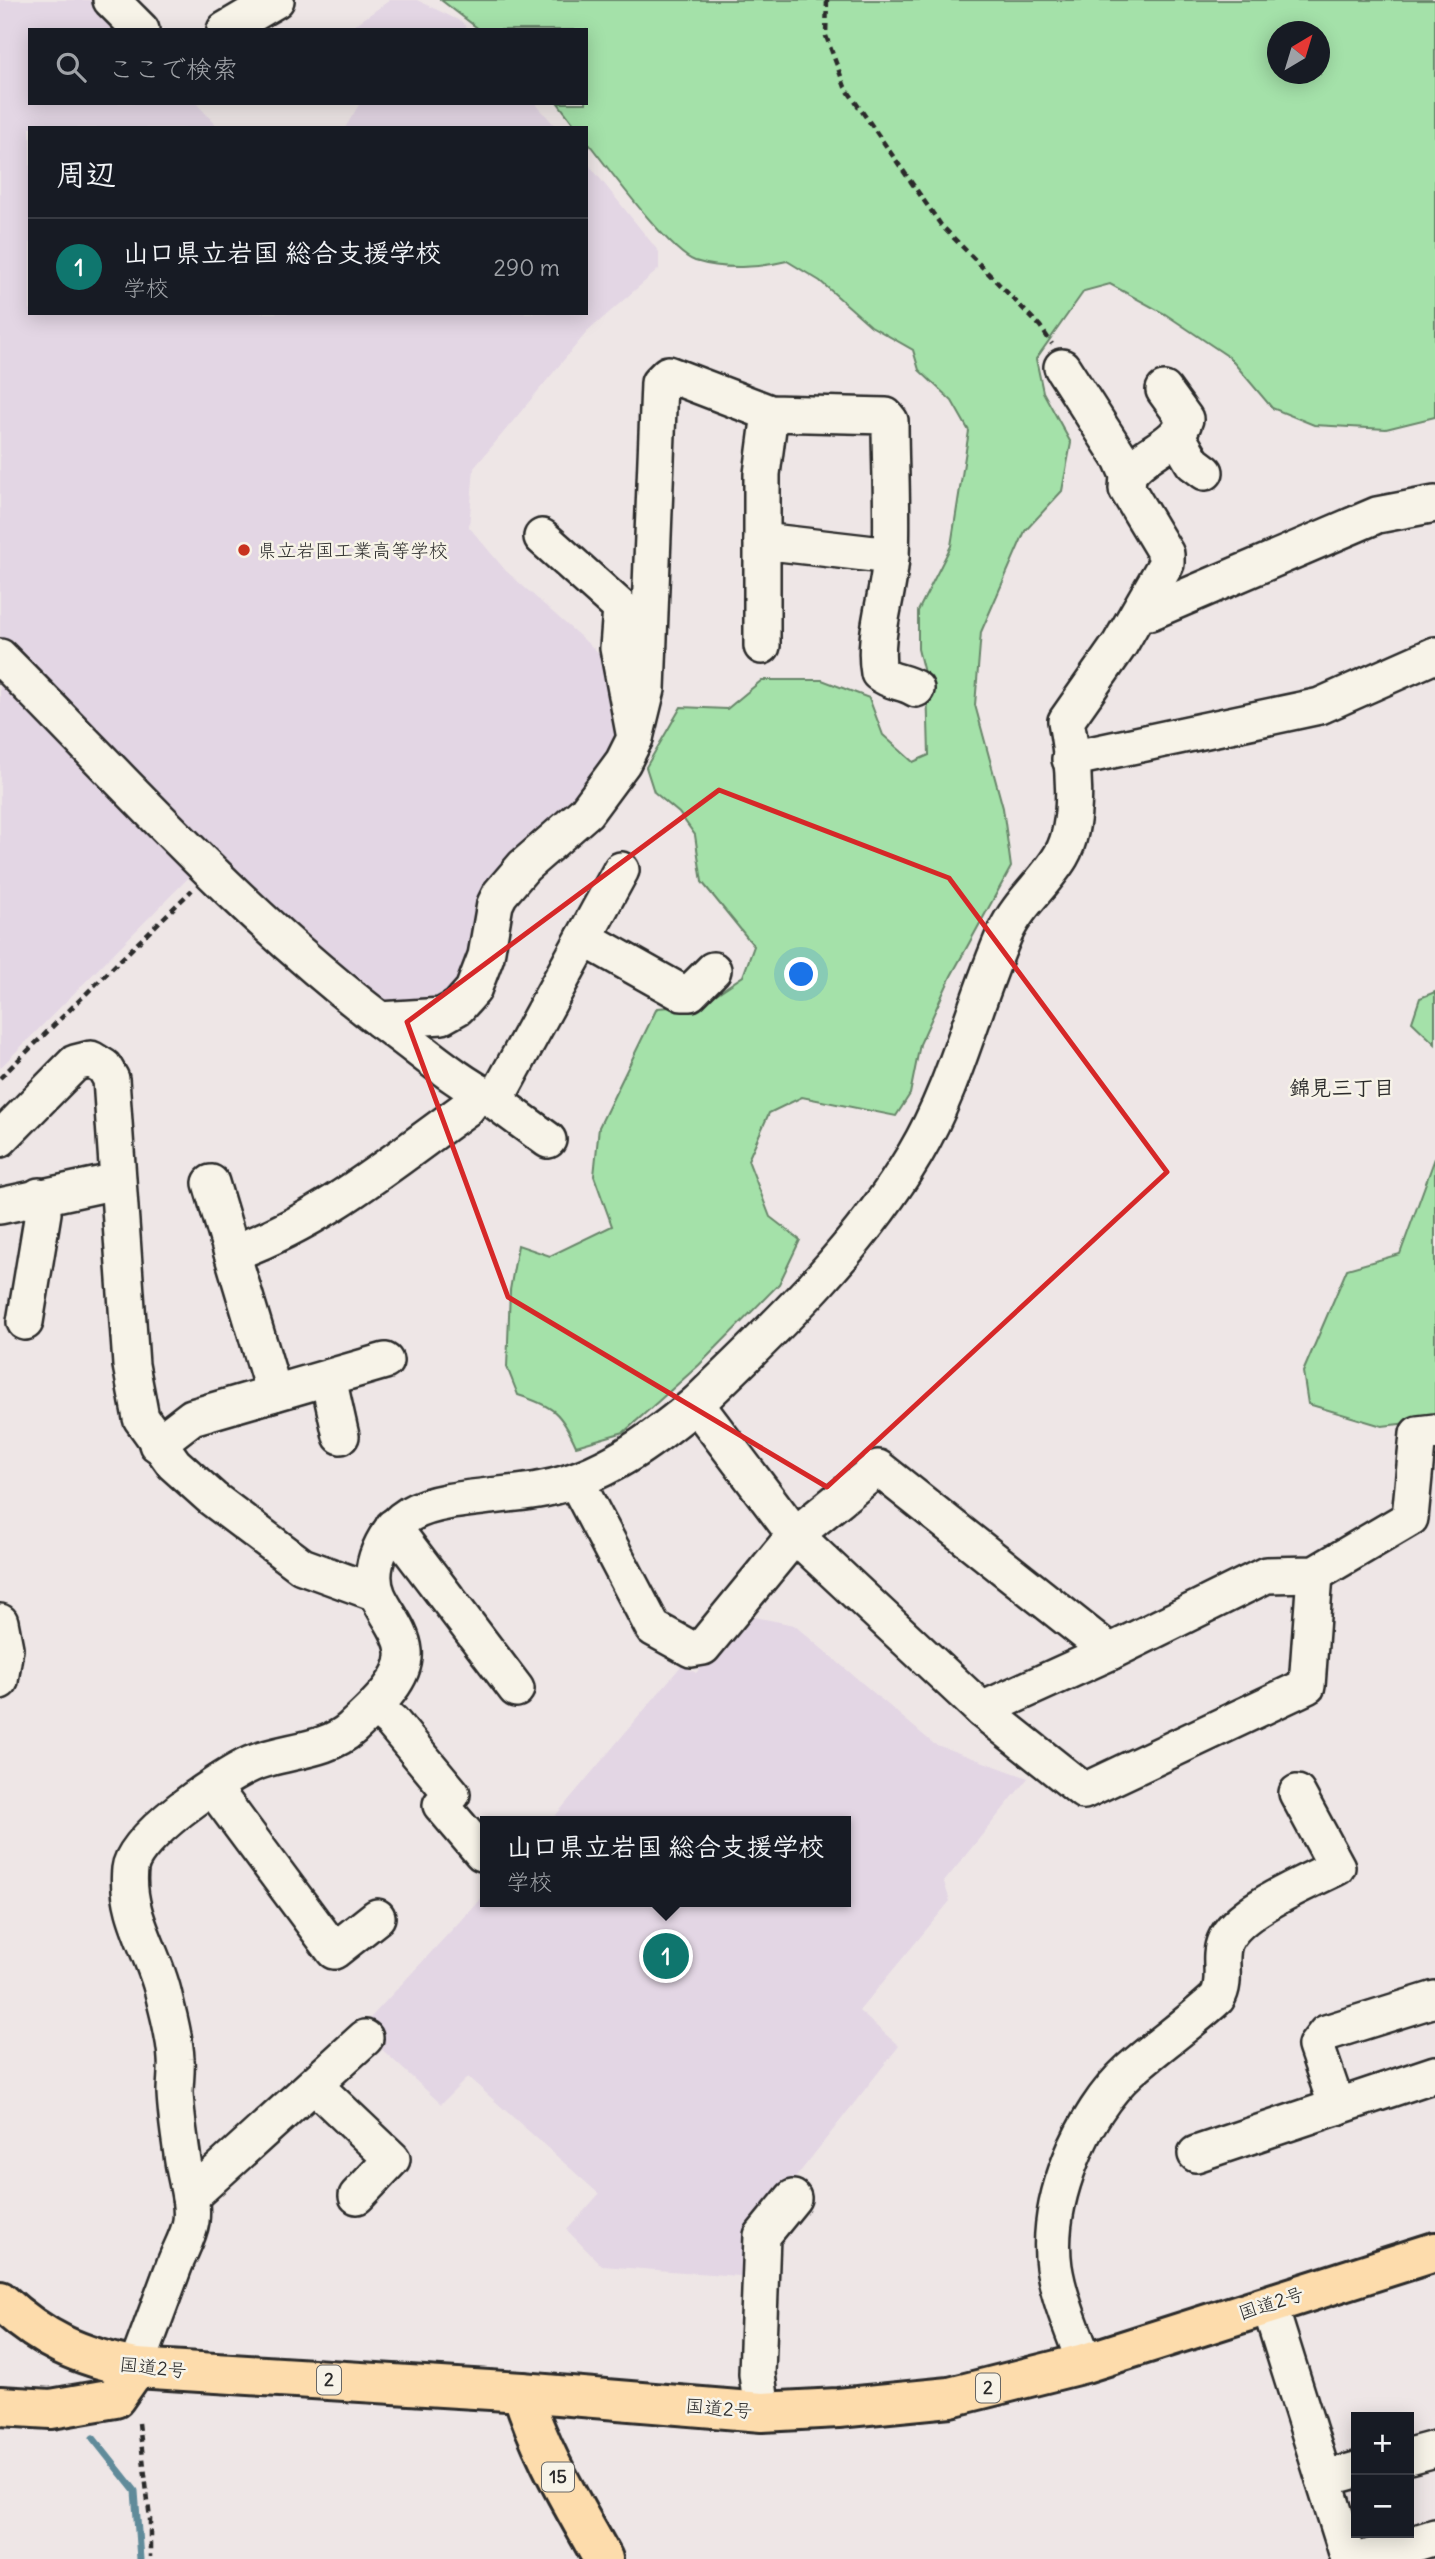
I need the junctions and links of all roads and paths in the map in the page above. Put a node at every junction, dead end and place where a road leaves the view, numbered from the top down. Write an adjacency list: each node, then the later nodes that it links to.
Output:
1 (111, 0): 4 (street)
2 (276, 0): 5 (street)
3 (827, 0): 6 (path)
4 (139, 28)
5 (228, 28)
6 (1062, 367): 11 (street)
7 (1164, 390): 9 (street)
8 (770, 414): 14 (street); 15 (street); 21 (street)
9 (1177, 436): 10 (street); 11 (street)
10 (1205, 472)
11 (1128, 475): 16 (street)
12 (1435, 504): 16 (street)
13 (542, 537): 21 (street)
14 (762, 541): 15 (street); 17 (street)
15 (891, 556): 20 (street)
16 (1142, 609): 22 (street)
17 (762, 646)
18 (1435, 655): 22 (street)
19 (0, 657): 23 (street)
20 (916, 689)
21 (635, 738): 27 (street)
22 (1070, 759): 41 (street)
23 (212, 870): 27 (street); 28 (path)
24 (621, 870): 25 (street)
25 (584, 938): 26 (street); 29 (street)
26 (713, 970)
27 (380, 1020): 29 (street)
28 (0, 1078)
29 (485, 1096): 31 (street); 36 (street)
30 (0, 1139): 32 (street)
31 (548, 1140)
32 (117, 1181): 34 (street); 44 (street)
33 (211, 1183): 36 (street)
34 (39, 1196): 35 (street); 37 (street)
35 (0, 1206)
36 (232, 1252): 40 (street)
37 (25, 1322)
38 (385, 1361): 39 (street)
39 (328, 1378): 40 (street); 43 (street)
40 (274, 1393): 44 (street)
41 (696, 1404): 45 (street); 47 (street)
42 (1435, 1432): 48 (street)
43 (341, 1436)
44 (157, 1444): 49 (street)
45 (576, 1481): 46 (street); 47 (street)
46 (393, 1527): 49 (street); 53 (street)
47 (795, 1535): 51 (street); 55 (street)
48 (1315, 1574): 51 (street); 55 (street)
49 (376, 1593): 54 (street)
50 (0, 1622): 52 (street)
51 (1110, 1652): 55 (street)
52 (0, 1681)
53 (516, 1689)
54 (375, 1707): 56 (street); 58 (street)
55 (982, 1710)
56 (213, 1787): 59 (street); 67 (street)
57 (1297, 1793): 72 (street)
58 (480, 1851)
59 (377, 1917)
60 (1435, 1999): 64 (street)
61 (365, 2038): 63 (street)
62 (1435, 2074): 64 (street)
63 (314, 2085): 66 (street); 67 (street)
64 (1337, 2107): 65 (street)
65 (1196, 2154)
66 (358, 2196)
67 (190, 2197): 73 (street)
68 (793, 2198): 76 (street)
69 (1435, 2252): 71 (main road, 国道2号 / 2)
70 (0, 2301): 73 (main road, 国道2号 / 2)
71 (1269, 2304): 72 (main road, 国道2号 / 2); 80 (street)
72 (1085, 2363): 76 (main road, 国道2号 / 2)
73 (136, 2368): 74 (main road, 国道2号 / 2); 75 (main road)
74 (522, 2392): 76 (main road, 国道2号 / 2); 83 (main road, 15)
75 (0, 2406)
76 (762, 2412)
77 (139, 2423): 82 (path)
78 (1435, 2449): 79 (street)
79 (1414, 2455)
80 (1340, 2475): 84 (street)
81 (1435, 2537): 85 (street)
82 (150, 2557)
83 (603, 2559)
84 (1349, 2559)
85 (1364, 2559)

